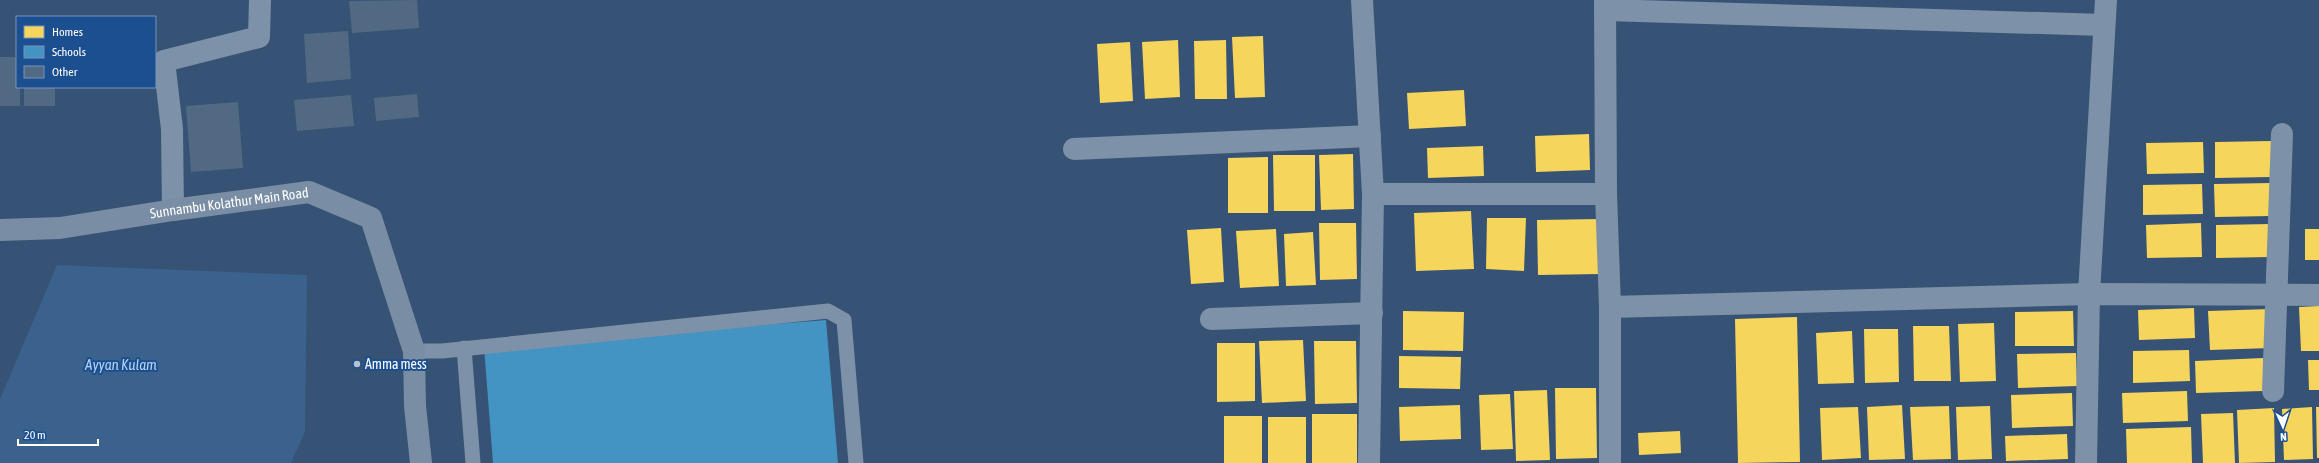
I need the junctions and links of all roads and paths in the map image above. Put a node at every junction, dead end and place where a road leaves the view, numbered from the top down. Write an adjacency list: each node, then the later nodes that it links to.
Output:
1 (260, 0): 11 (street)
2 (1362, 0): 7 (street)
3 (2106, 0): 5 (street)
4 (1605, 5): 5 (street); 10 (street)
5 (2104, 25): 13 (street)
6 (2282, 134): 14 (street)
7 (1370, 136): 8 (street); 9 (street)
8 (1074, 149)
9 (1373, 194): 10 (street); 17 (street)
10 (1606, 194): 16 (street)
11 (173, 210): 12 (street, Sunnambu Kolathur Main Road); 20 (street, Sunnambu Kolathur Main Road)
12 (0, 230)
13 (2089, 294): 14 (street); 16 (street); 27 (street)
14 (2276, 295): 15 (street); 21 (street)
15 (2319, 295)
16 (1610, 307): 26 (street)
17 (1372, 313): 18 (street); 25 (street)
18 (1211, 320)
19 (464, 348): 20 (lane); 23 (lane); 24 (lane)
20 (414, 350): 22 (street, Sunnambu Kolathur Main Road)
21 (2273, 391)
22 (421, 463)
23 (473, 463)
24 (856, 463)
25 (1369, 463)
26 (1610, 463)
27 (2086, 463)

